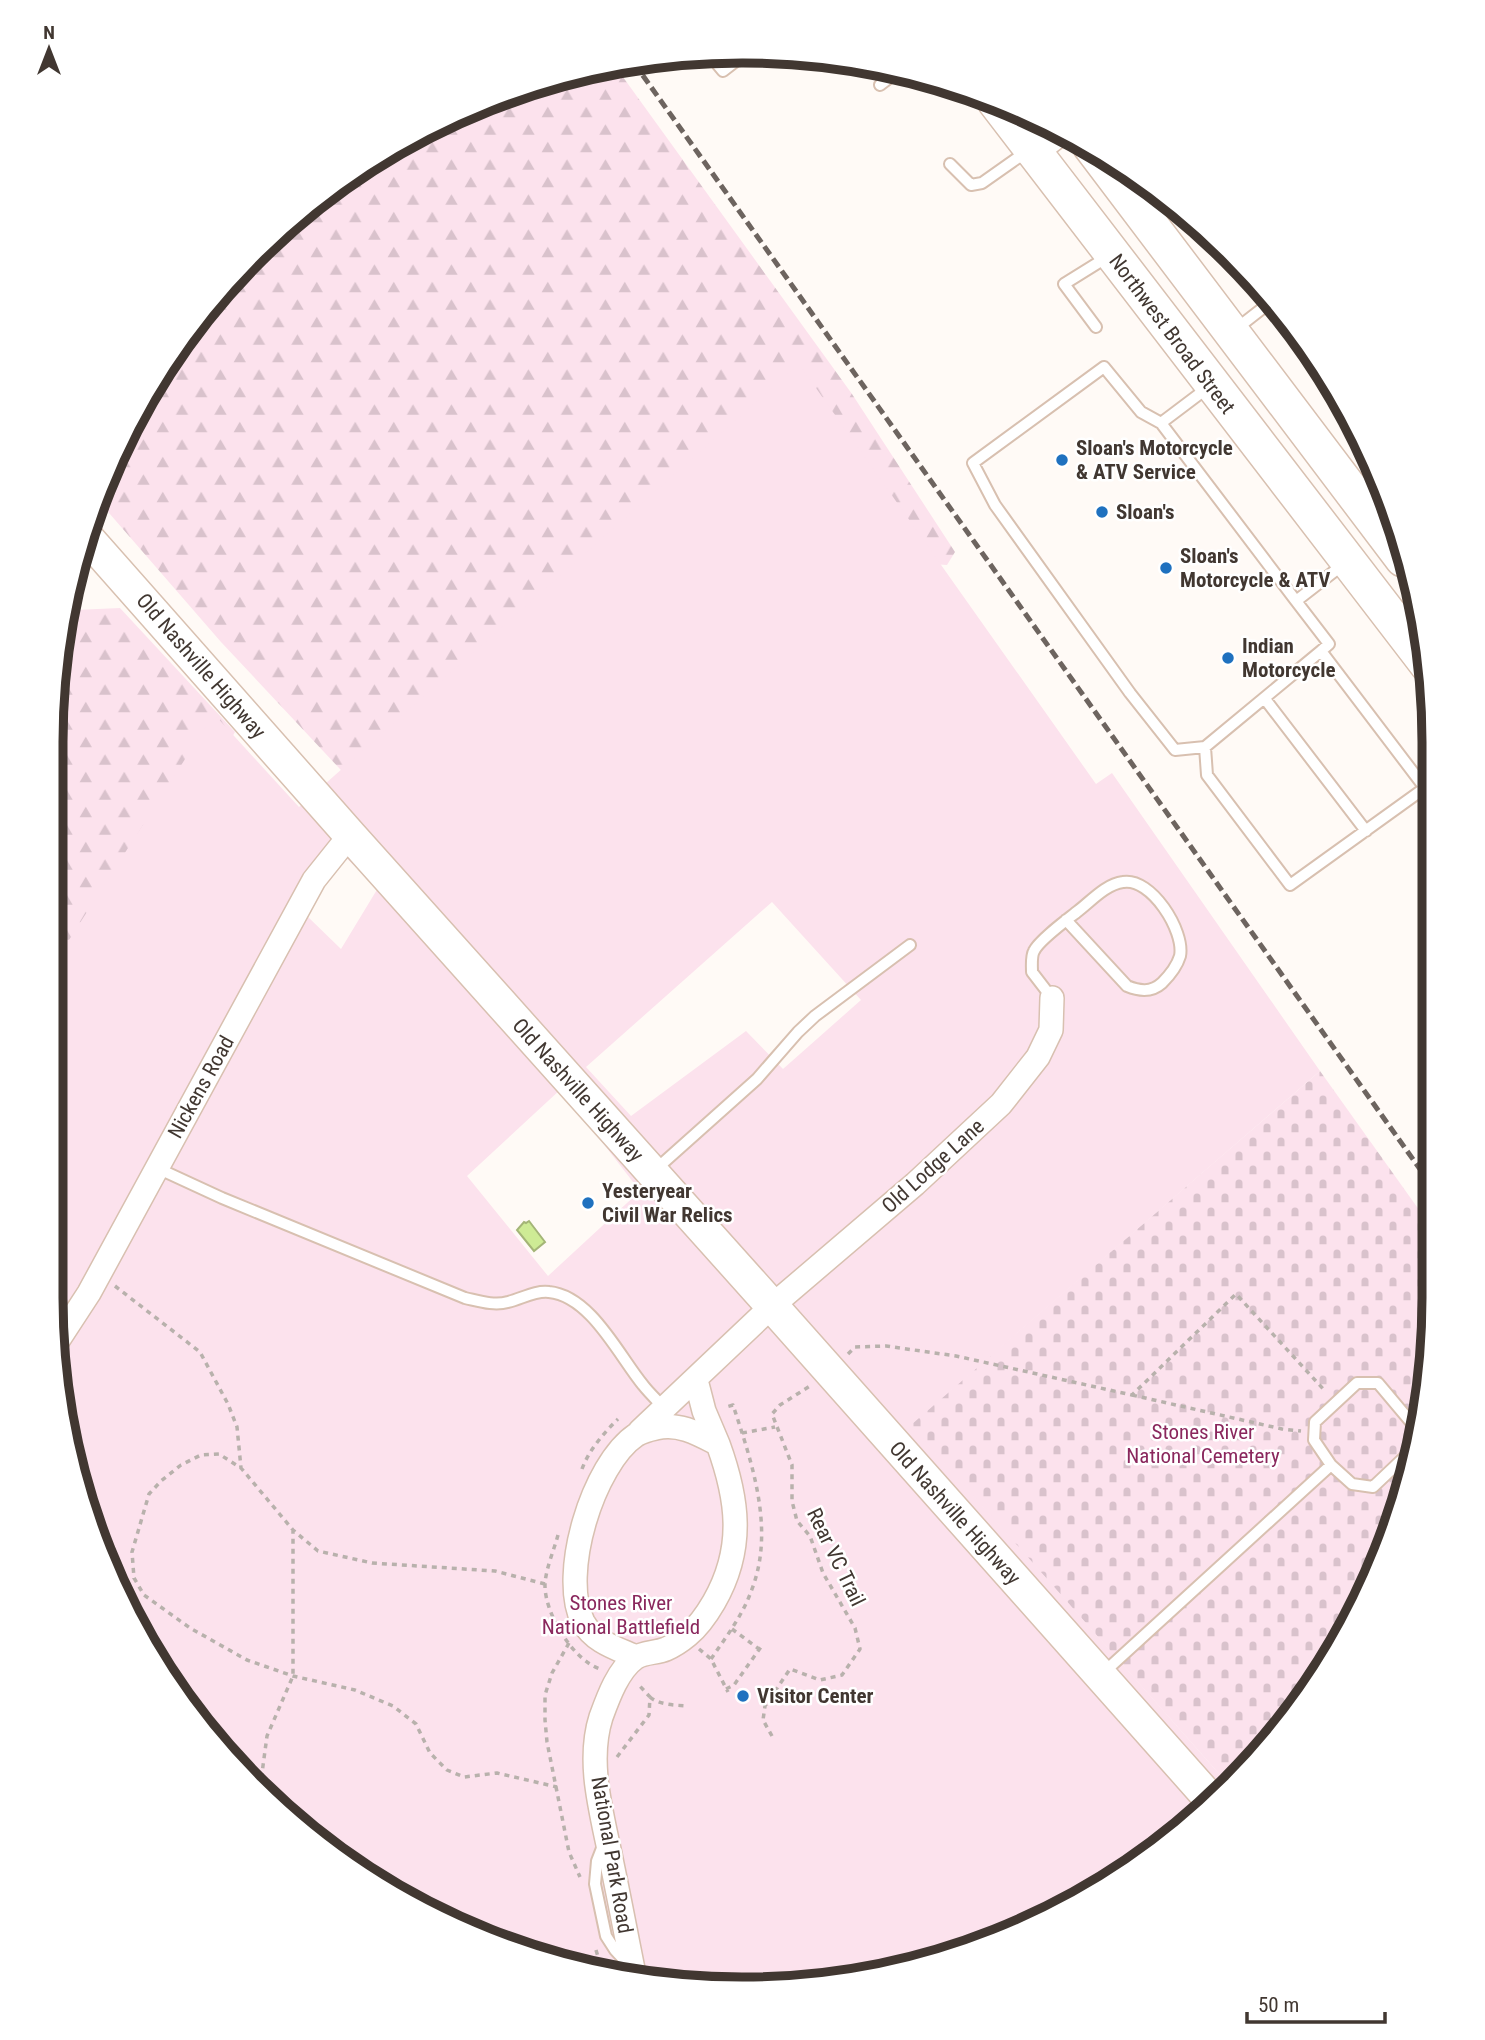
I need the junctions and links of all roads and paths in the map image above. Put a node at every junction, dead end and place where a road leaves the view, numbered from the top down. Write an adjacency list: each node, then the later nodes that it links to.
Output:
1 (733, 63): 2 (lane)
2 (717, 64)
3 (888, 79): 4 (lane)
4 (880, 85)
5 (1027, 126): 6 (main road, Northwest Broad Street)
6 (1044, 139): 7 (lane); 9 (main road, Northwest Broad Street)
7 (950, 164)
8 (1110, 172): 12 (main road)
9 (1112, 254): 11 (lane); 13 (main road, Northwest Broad Street)
10 (1264, 307): 12 (lane)
11 (1096, 327)
12 (1231, 333): 13 (main road); 15 (main road)
13 (1202, 374): 14 (lane); 17 (main road, Northwest Broad Street)
14 (1161, 423): 18 (lane); 22 (lane)
15 (1392, 545)
16 (90, 554): 26 (main road, Old Nashville Highway)
17 (1348, 561): 18 (lane); 19 (main road, Northwest Broad Street)
18 (1296, 601): 20 (lane)
19 (1415, 648)
20 (1321, 651): 21 (lane); 23 (lane)
21 (1265, 699): 22 (lane); 25 (lane)
22 (1205, 747): 25 (lane)
23 (1422, 781)
24 (1422, 791): 25 (lane)
25 (1366, 831)
26 (350, 835): 30 (street, Nickens Road); 31 (main road, Old Nashville Highway)
27 (1066, 920): 27 (lane); 29 (lane)
28 (910, 945): 31 (lane)
29 (1052, 998): 33 (street, Old Lodge Lane)
30 (157, 1168): 32 (street, Nickens Road); 39 (lane)
31 (652, 1173): 33 (main road, Old Nashville Highway)
32 (99, 1274): 34 (street, Nickens Road); 48 (path)
33 (772, 1306): 35 (main road, Old Nashville Highway); 36 (street)
34 (64, 1331)
35 (838, 1364): 37 (path); 41 (path); 58 (main road, Old Nashville Highway)
36 (696, 1380): 39 (street); 45 (street)
37 (1132, 1395): 38 (path); 42 (path)
38 (1336, 1403): 40 (lane); 42 (lane)
39 (665, 1409): 44 (street)
40 (1410, 1421)
41 (775, 1427): 43 (path); 61 (path, Rear VC Trail)
42 (1315, 1432): 47 (lane)
43 (742, 1433)
44 (636, 1435): 45 (street); 51 (street)
45 (718, 1444): 56 (street)
46 (1402, 1459): 47 (lane)
47 (1331, 1465): 58 (lane)
48 (241, 1468): 49 (path); 57 (path)
49 (293, 1530): 50 (path); 57 (path)
50 (545, 1584)
51 (584, 1623): 56 (street); 63 (path)
52 (732, 1629): 55 (path)
53 (763, 1644): 55 (path)
54 (695, 1645): 55 (path)
55 (760, 1649)
56 (636, 1657): 68 (street, National Park Road)
57 (293, 1676): 62 (path); 63 (path)
58 (1100, 1676): 64 (main road, Old Nashville Highway)
59 (650, 1697): 60 (path)
60 (687, 1706)
61 (772, 1736)
62 (261, 1777)
63 (556, 1787): 65 (path)
64 (1206, 1794)
65 (583, 1886)
66 (594, 1942): 67 (path)
67 (599, 1962)
68 (633, 1968)

